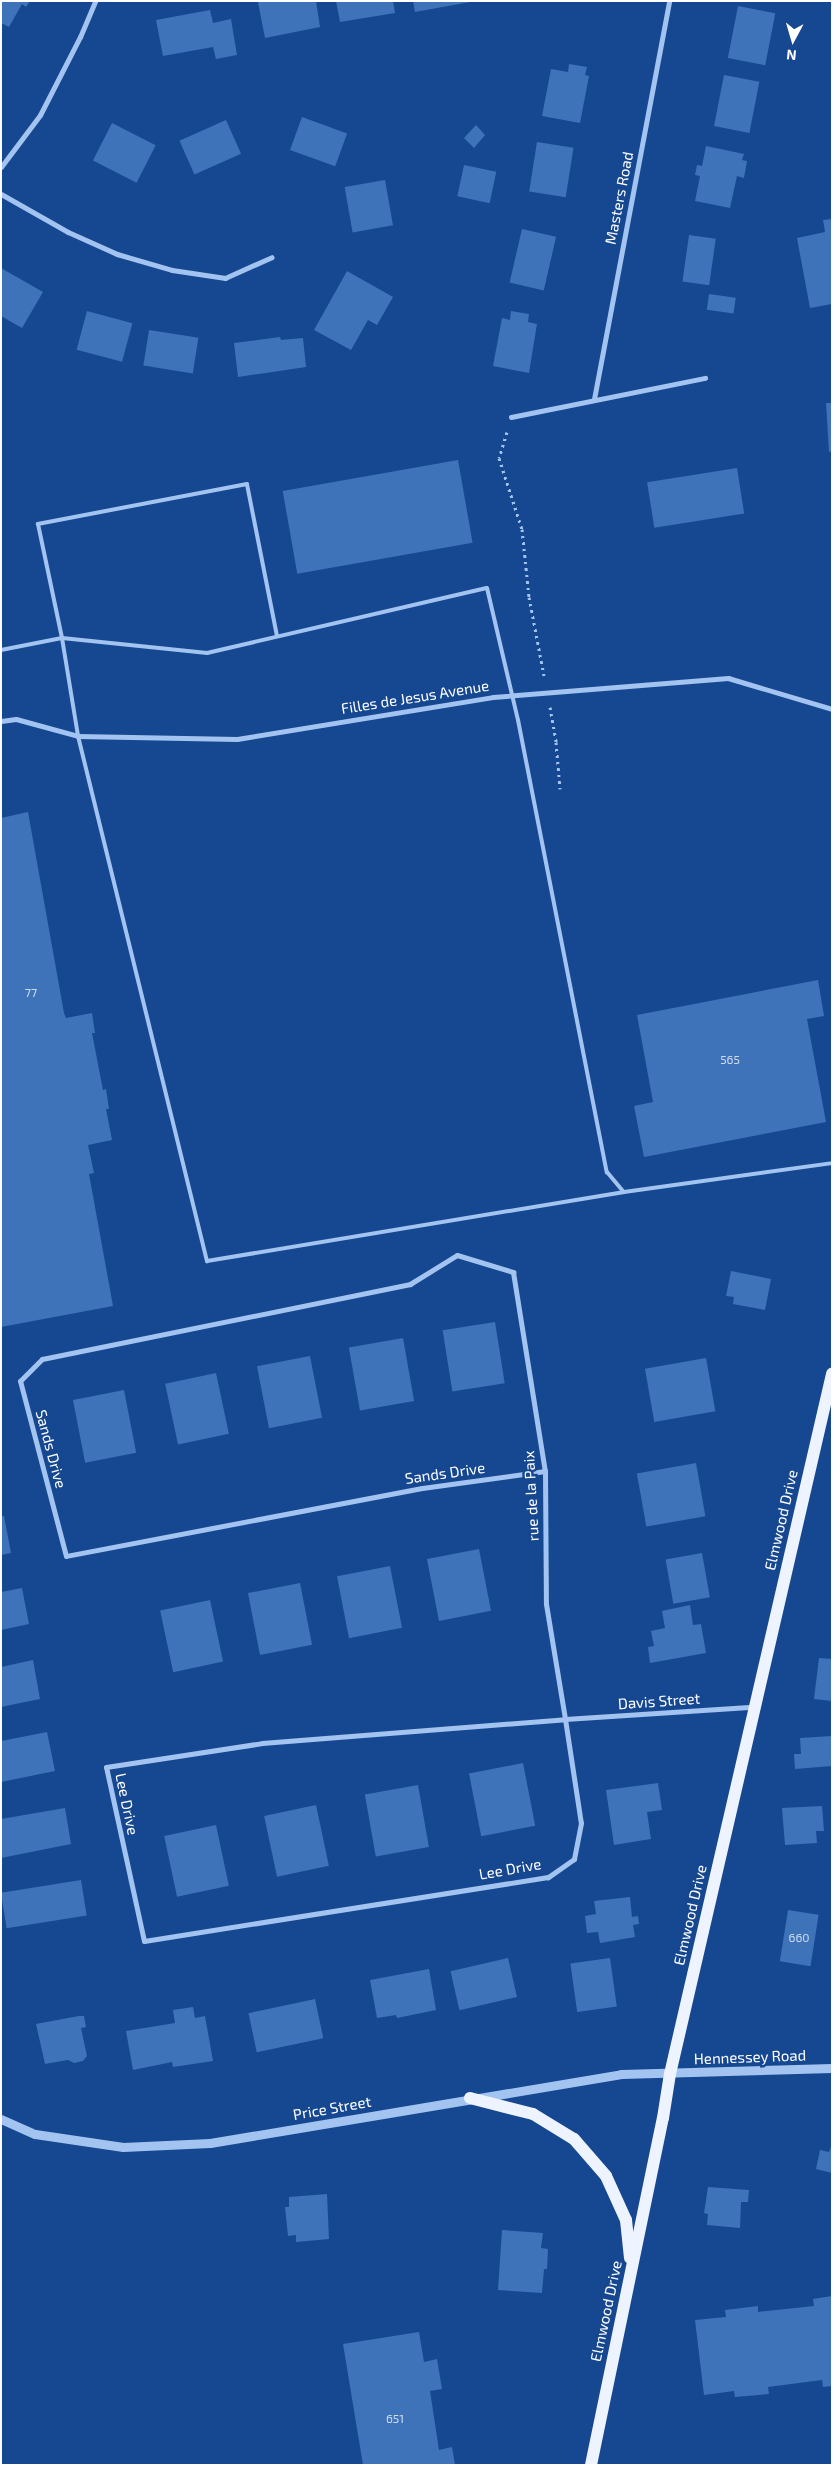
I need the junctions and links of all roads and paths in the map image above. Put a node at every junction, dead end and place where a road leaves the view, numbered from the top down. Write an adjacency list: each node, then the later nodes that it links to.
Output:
1 (96, 1): 3 (street)
2 (669, 1): 7 (street, Masters Road)
3 (1, 167)
4 (1, 194): 5 (street)
5 (272, 257)
6 (705, 378): 7 (street)
7 (594, 399): 8 (street)
8 (511, 417): 12 (path)
9 (278, 636): 10 (lane); 10 (lane); 13 (lane)
10 (62, 638): 11 (lane); 16 (lane)
11 (1, 650)
12 (547, 692): 13 (street, Filles de Jesus Avenue); 14 (street, Filles de Jesus Avenue); 17 (path)
13 (512, 695): 16 (street, Filles de Jesus Avenue); 19 (lane)
14 (832, 709)
15 (1, 721): 16 (street, Filles de Jesus Avenue)
16 (78, 736): 19 (lane)
17 (560, 789)
18 (832, 1163): 19 (lane)
19 (624, 1192)
20 (513, 1272): 22 (street, rue de la Paix); 22 (street, Sands Drive)
21 (832, 1374): 23 (main road, Elmwood Drive)
22 (545, 1471): 24 (street, rue de la Paix)
23 (754, 1707): 24 (street, Davis Street); 26 (main road, Elmwood Drive)
24 (565, 1720): 24 (street, Lee Drive)
25 (832, 2068): 26 (street, Hennessey Road)
26 (670, 2074): 27 (street, Price Street); 29 (main road, Elmwood Drive)
27 (470, 2098): 28 (street, Price Street); 29 (main road)
28 (1, 2118)
29 (632, 2269): 30 (main road, Elmwood Drive)
30 (591, 2465)

